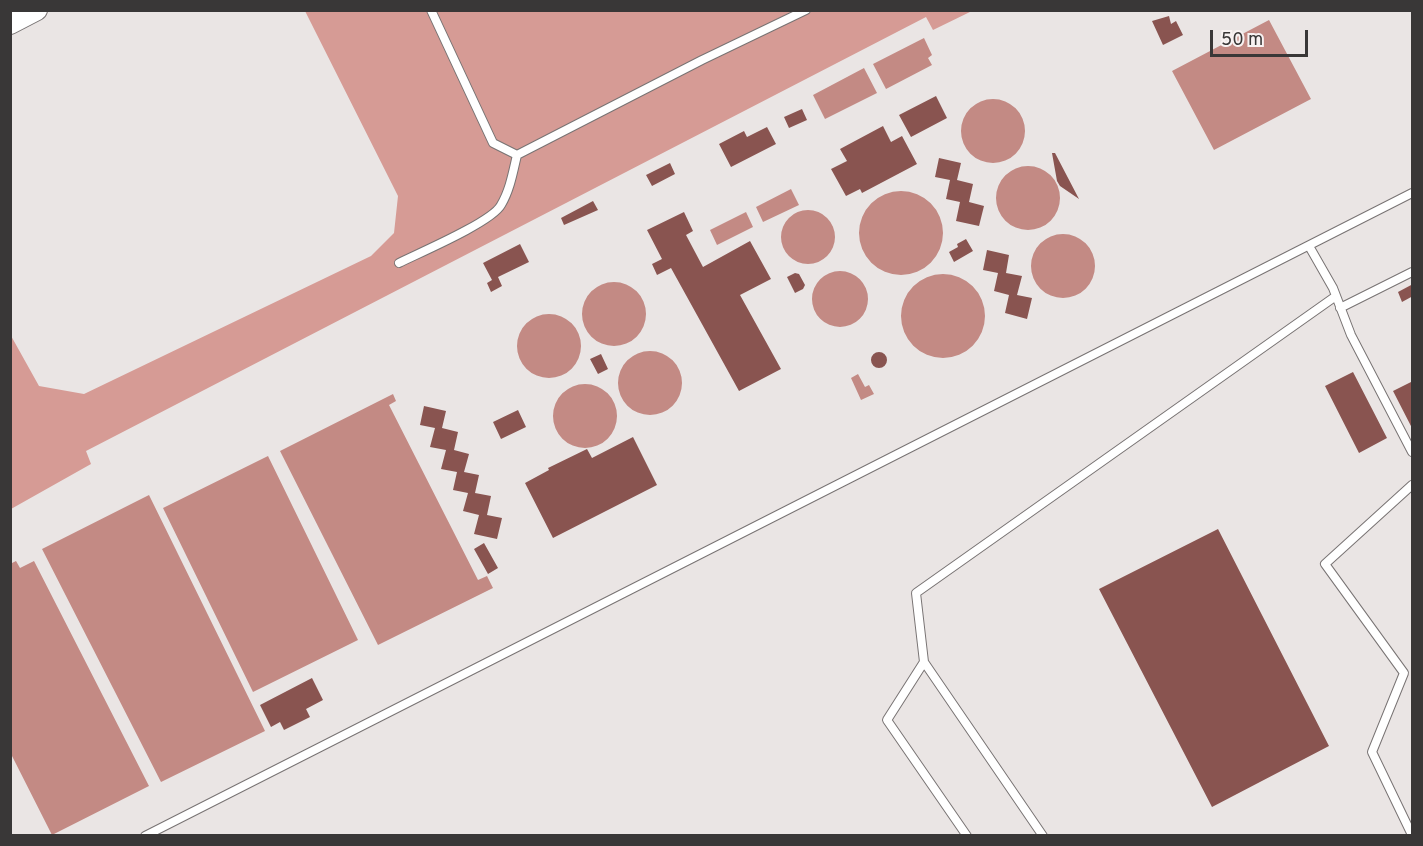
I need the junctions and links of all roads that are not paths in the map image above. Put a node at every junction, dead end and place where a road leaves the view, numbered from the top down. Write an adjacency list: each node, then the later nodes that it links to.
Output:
1 (38, 10): 4 (street)
2 (431, 10): 5 (lane)
3 (806, 10): 5 (lane)
4 (10, 24)
5 (517, 156): 8 (lane)
6 (1413, 193): 7 (lane)
7 (1309, 246): 10 (lane); 16 (lane)
8 (399, 263)
9 (1413, 273): 11 (lane)
10 (1336, 296): 11 (lane); 14 (lane)
11 (1340, 308): 12 (lane)
12 (1413, 452)
13 (1413, 485): 15 (lane)
14 (924, 662): 17 (lane); 18 (lane)
15 (1413, 835)
16 (145, 836)
17 (967, 836)
18 (1043, 836)

